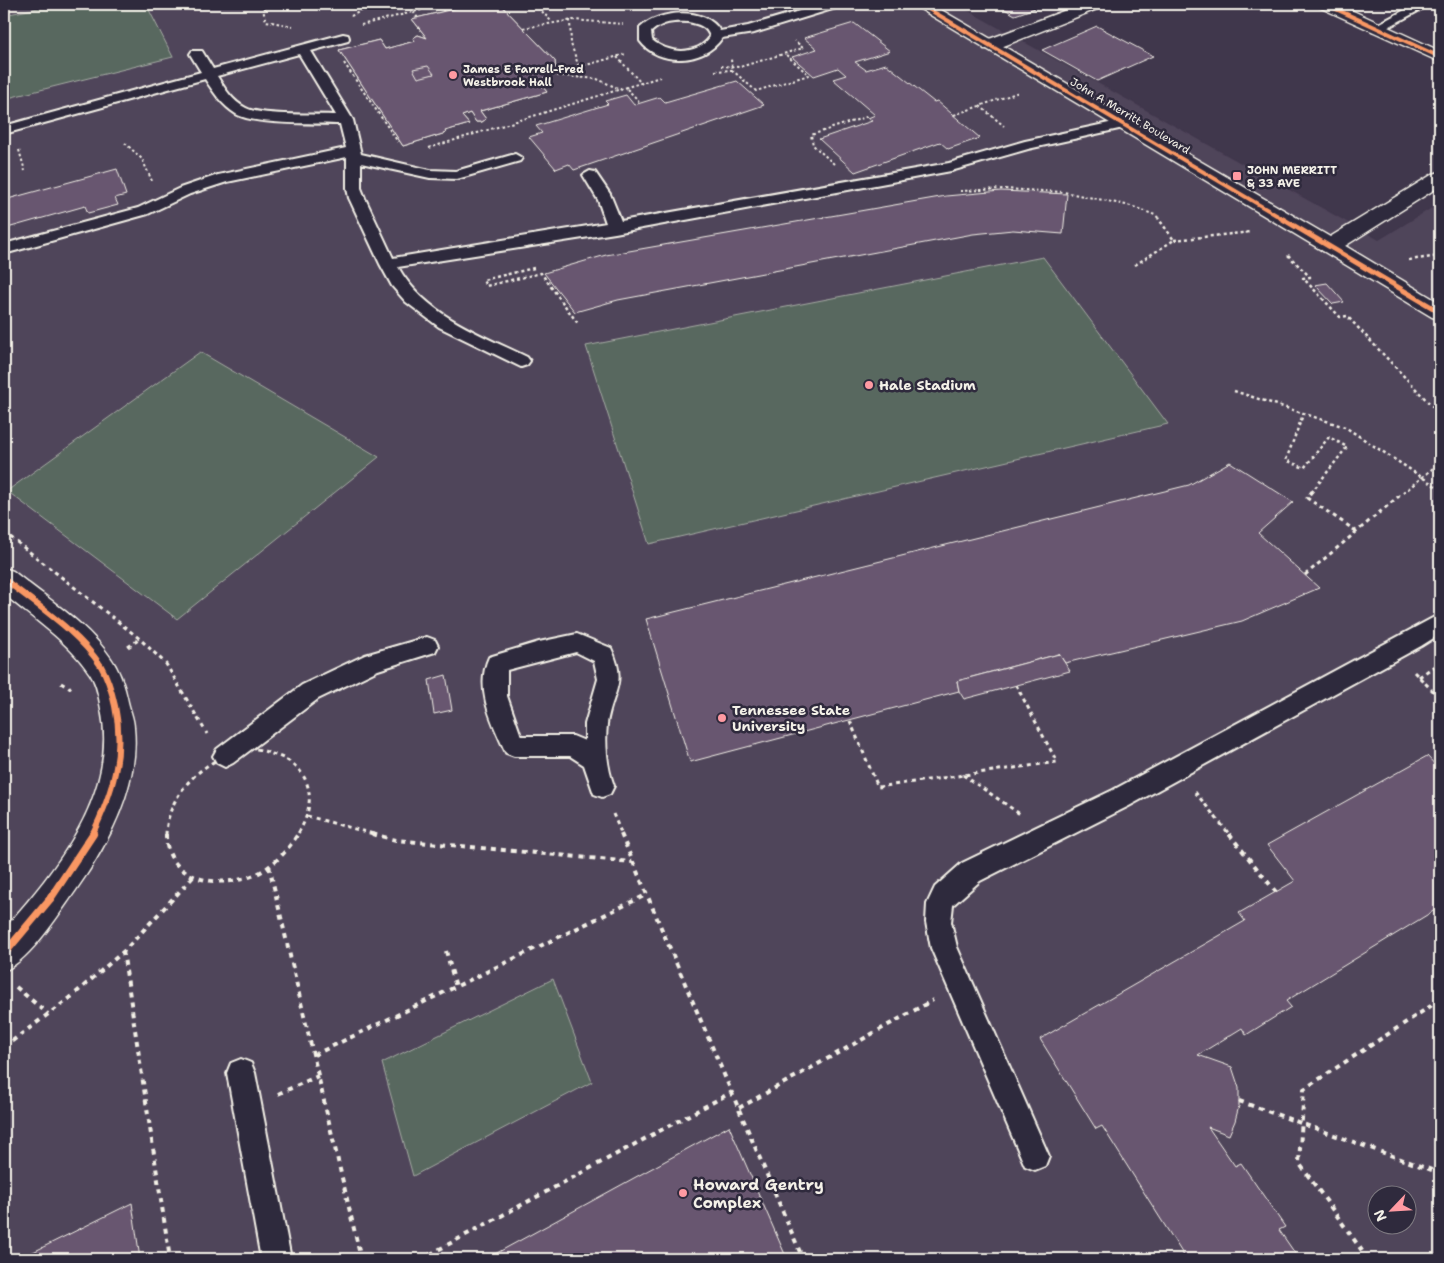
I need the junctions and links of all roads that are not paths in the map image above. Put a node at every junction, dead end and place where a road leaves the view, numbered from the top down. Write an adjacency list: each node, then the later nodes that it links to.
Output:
1 (835, 4): 7 (lane)
2 (920, 4): 9 (street, John A Merritt Boulevard)
3 (1096, 4): 9 (street)
4 (1325, 4): 6 (street)
5 (1425, 4): 6 (lane)
6 (1378, 28): 12 (street)
7 (716, 35): 7 (lane)
8 (336, 40): 10 (lane)
9 (990, 45): 15 (street, John A Merritt Boulevard)
10 (303, 49): 13 (lane); 14 (lane)
11 (197, 54): 13 (lane)
12 (1440, 57)
13 (210, 75): 14 (lane); 16 (lane)
14 (346, 120): 17 (lane)
15 (1123, 124): 21 (lane); 22 (street, John A Merritt Boulevard)
16 (4, 130)
17 (354, 154): 18 (lane); 23 (lane); 24 (lane)
18 (515, 158)
19 (590, 175): 21 (lane)
20 (1440, 178): 22 (street)
21 (615, 228): 24 (lane)
22 (1330, 246): 25 (street, John A Merritt Boulevard)
23 (4, 249)
24 (388, 264): 26 (lane)
25 (1440, 312)
26 (521, 361)
27 (4, 579): 33 (street)
28 (1440, 623): 35 (lane)
29 (426, 646): 30 (lane)
30 (218, 751)
31 (596, 759): 31 (lane); 32 (lane)
32 (602, 786)
33 (4, 954)
34 (241, 1073): 36 (lane)
35 (1035, 1156)
36 (276, 1259)

